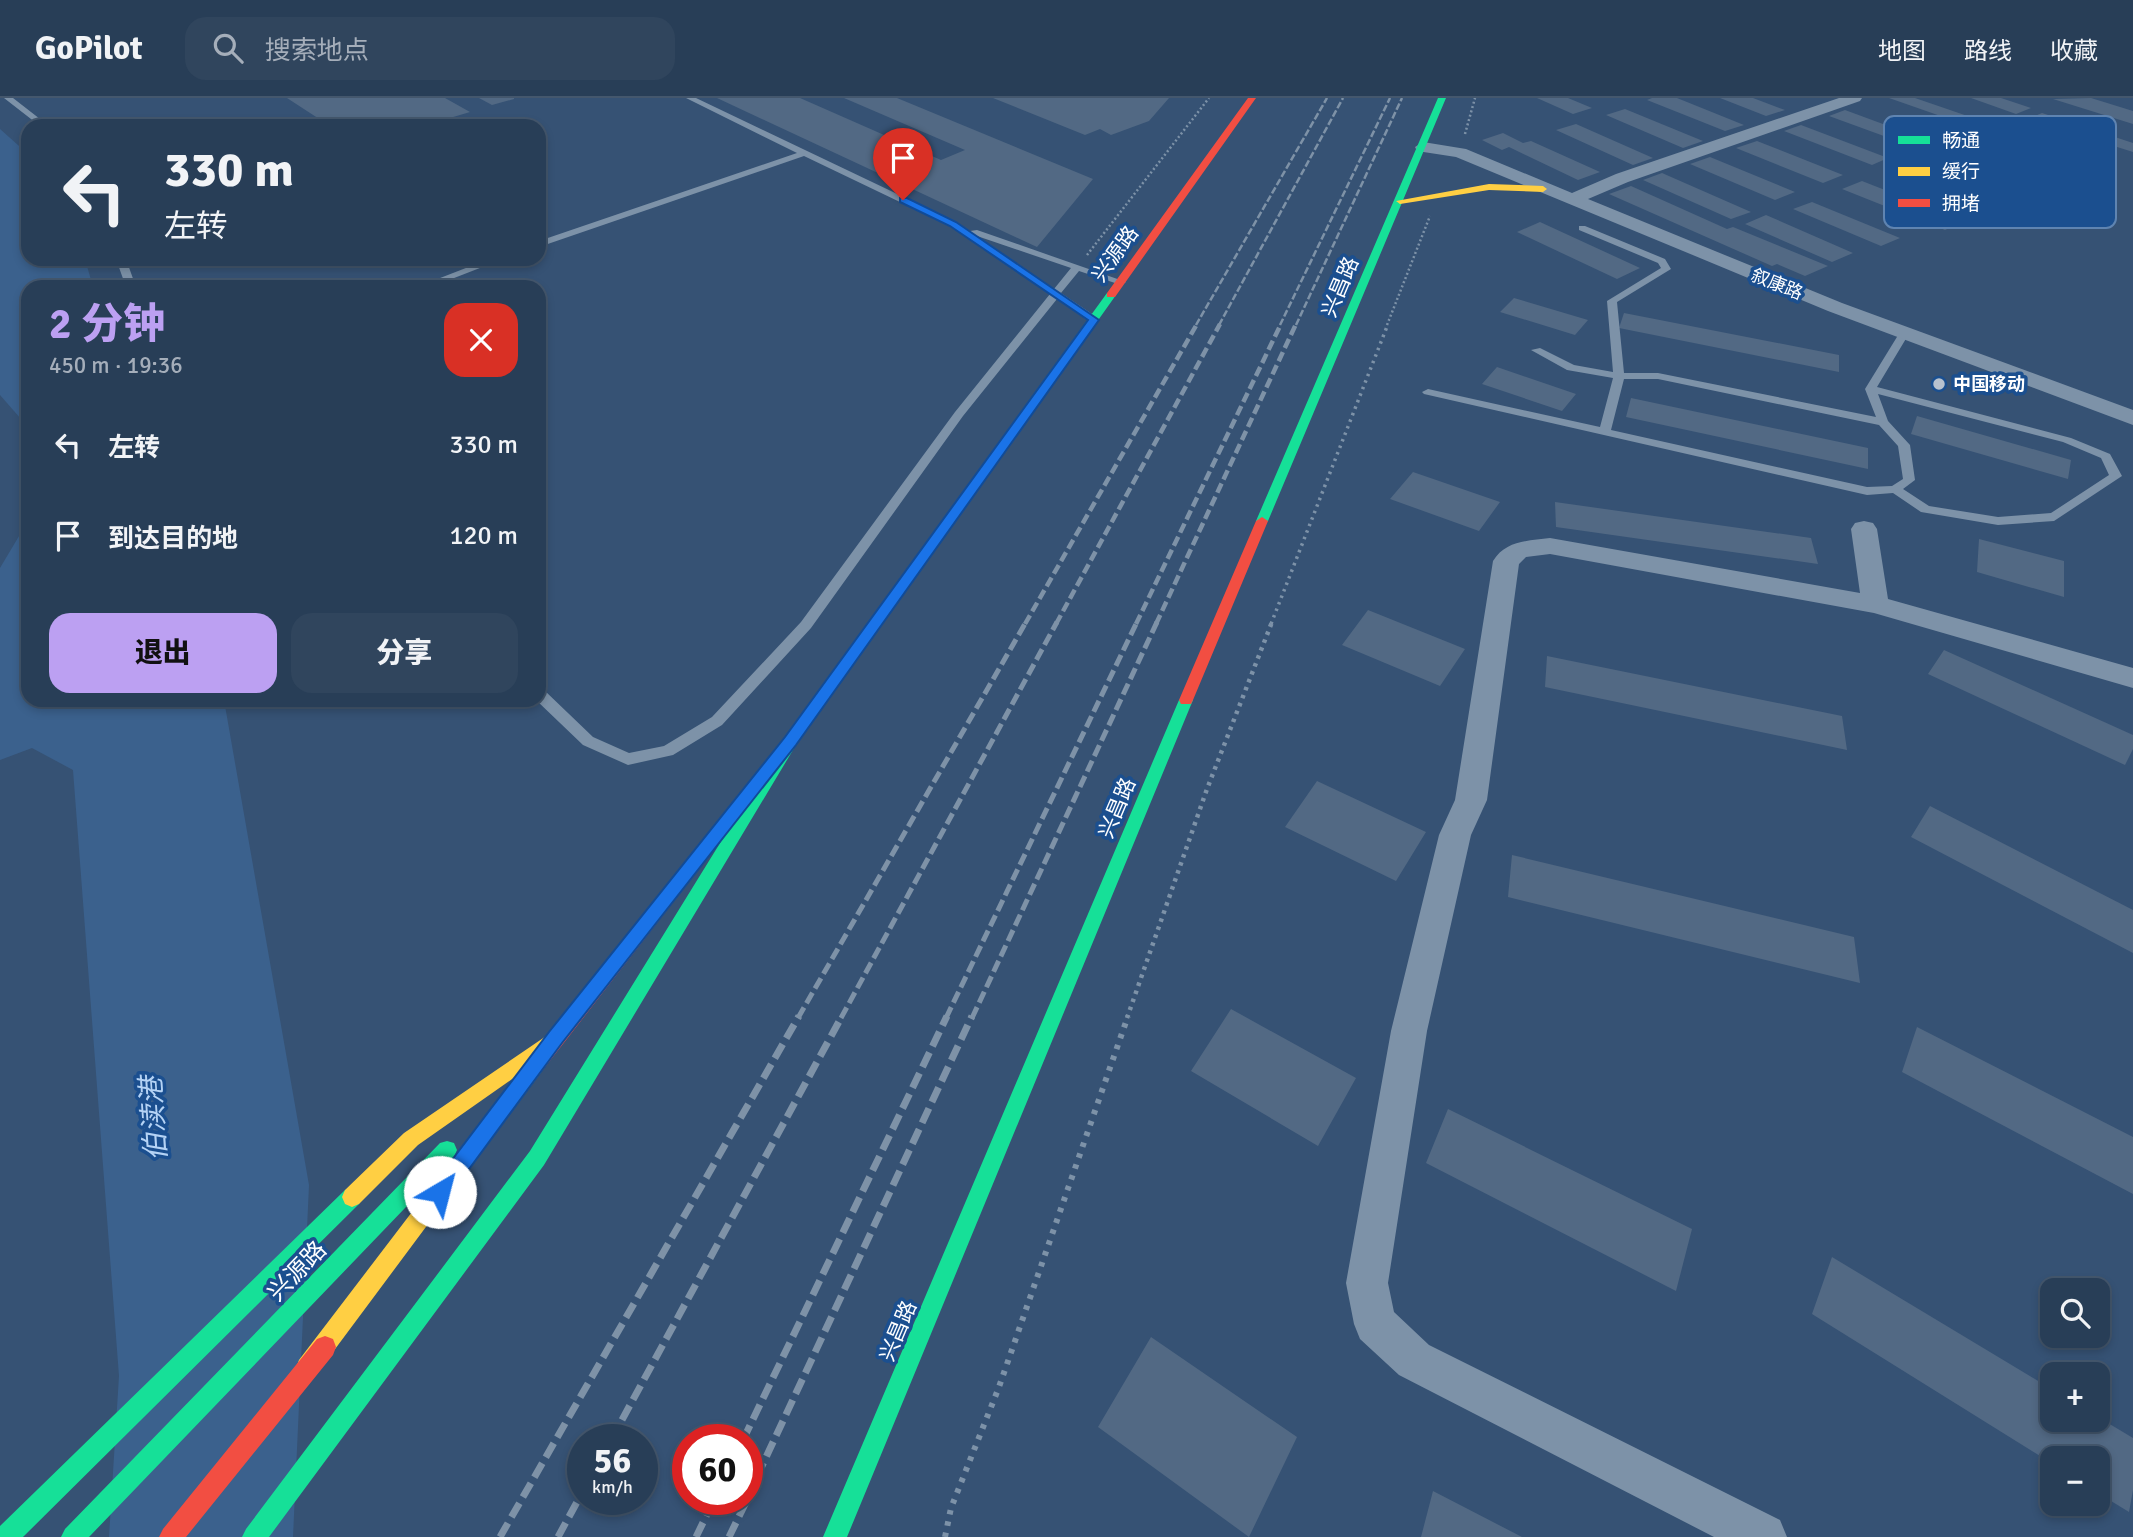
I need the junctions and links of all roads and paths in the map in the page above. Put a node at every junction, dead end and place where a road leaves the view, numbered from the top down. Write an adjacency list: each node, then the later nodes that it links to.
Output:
1 (8, 98): 8 (lane)
2 (690, 98): 10 (lane)
3 (1209, 98): 20 (path)
4 (1252, 98): 22 (main road, 兴源路)
5 (1442, 98): 9 (main road, 兴昌路)
6 (1475, 98): 11 (path)
7 (1854, 98): 14 (street)
8 (36, 119)
9 (1423, 148): 11 (street, 叙康路); 15 (main road, 兴昌路)
10 (804, 153): 16 (lane); 18 (lane)
11 (1461, 153): 12 (street, 叙康路)
12 (1543, 189): 13 (main road); 14 (street, 叙康路)
13 (1439, 196): 15 (main road); 47 (path)
14 (1573, 199): 25 (street, 叙康路)
15 (1400, 201): 46 (main road, 兴昌路)
16 (953, 224): 20 (lane); 23 (lane)
17 (1582, 228): 27 (lane)
18 (546, 242)
19 (479, 266): 21 (lane)
20 (1077, 267): 22 (lane); 23 (lane)
21 (441, 280)
22 (1121, 282): 24 (main road, 兴源路)
23 (1056, 294): 24 (lane); 37 (lane)
24 (1094, 320): 38 (main road, 兴源路)
25 (1905, 332): 28 (lane); 30 (street, 叙康路)
26 (1536, 350): 27 (lane)
27 (1619, 376): 31 (lane); 32 (lane)
28 (1871, 389): 31 (lane); 33 (lane)
29 (1428, 393): 32 (lane)
30 (2133, 418)
31 (1883, 422): 33 (lane)
32 (1605, 432): 33 (lane)
33 (1895, 489)
34 (1864, 529): 35 (street)
35 (1875, 604): 36 (street); 48 (street)
36 (2133, 678)
37 (546, 701)
38 (791, 741): 39 (main road, 兴源路); 45 (main road)
39 (555, 1038): 40 (main road, 兴源路); 41 (main road); 42 (main road, 兴源路)
40 (325, 1347): 43 (main road, 兴源路); 44 (main road)
41 (6, 1537)
42 (73, 1537)
43 (162, 1537)
44 (171, 1537)
45 (254, 1537)
46 (835, 1537)
47 (945, 1537)
48 (1763, 1537)

